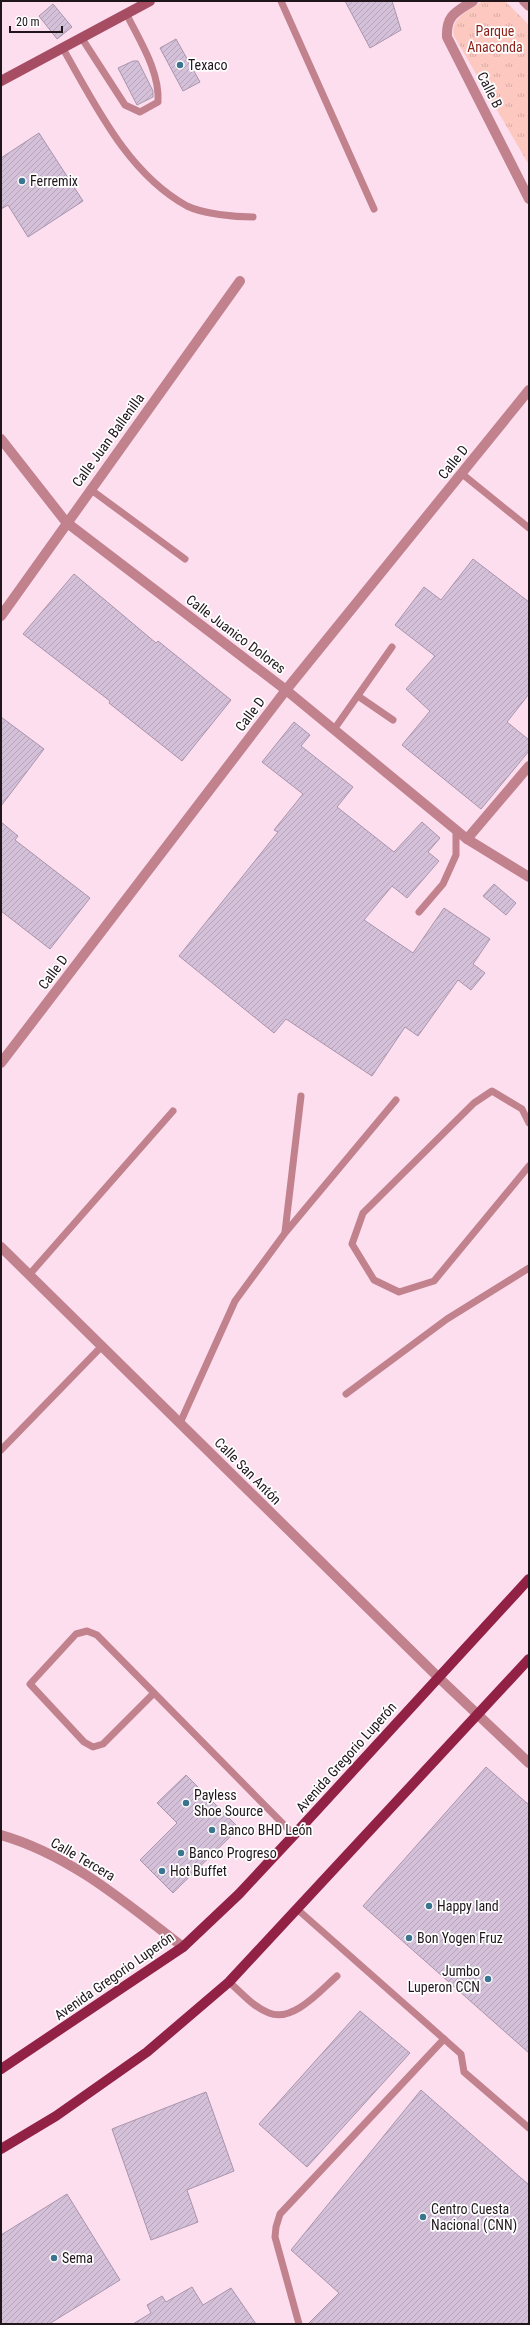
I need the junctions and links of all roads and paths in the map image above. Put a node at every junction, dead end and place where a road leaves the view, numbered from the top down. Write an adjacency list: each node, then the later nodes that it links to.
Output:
1 (281, 1): 11 (lane)
2 (473, 1): 10 (street, Calle B)
3 (524, 1): 5 (street)
4 (144, 2): 6 (main road)
5 (529, 6)
6 (126, 13): 7 (main road); 7 (lane)
7 (81, 37): 8 (main road)
8 (62, 47): 9 (main road); 12 (lane)
9 (1, 80)
10 (529, 199)
11 (374, 209)
12 (253, 217)
13 (240, 282): 17 (street, Calle Juan Ballenilla)
14 (529, 390): 16 (street, Calle D)
15 (1, 439): 18 (street, Calle Juanico Dolores)
16 (462, 473): 19 (lane); 23 (street, Calle D)
17 (90, 489): 18 (street, Calle Juan Ballenilla); 20 (lane)
18 (66, 522): 21 (street, Calle Juan Ballenilla); 23 (street, Calle Juanico Dolores)
19 (529, 528)
20 (185, 559)
21 (1, 616)
22 (392, 647): 24 (lane)
23 (286, 690): 26 (street, Calle Juanico Dolores); 32 (street, Calle D)
24 (358, 696): 25 (lane); 26 (lane)
25 (393, 720)
26 (335, 728): 28 (street, Calle Juanico Dolores)
27 (529, 766): 29 (street)
28 (456, 830): 29 (street, Calle Juanico Dolores); 31 (lane)
29 (467, 839): 30 (street, Calle Juanico Dolores)
30 (529, 877)
31 (419, 912)
32 (1, 1062)
33 (301, 1096): 38 (lane)
34 (396, 1100): 38 (lane)
35 (172, 1111): 41 (lane)
36 (529, 1123): 37 (lane)
37 (529, 1166)
38 (285, 1233): 44 (lane)
39 (1, 1247): 41 (street, Calle San Antón)
40 (529, 1268): 43 (lane)
41 (29, 1275): 42 (street, Calle San Antón)
42 (102, 1346): 44 (street, Calle San Antón); 45 (lane)
43 (346, 1394)
44 (180, 1423): 48 (street, Calle San Antón)
45 (1, 1450)
46 (529, 1579): 48 (main road, Avenida Gregorio Luperón)
47 (529, 1659): 50 (main road)
48 (438, 1677): 50 (street, Calle San Antón); 53 (main road, Avenida Gregorio Luperón)
49 (154, 1693): 49 (lane); 53 (lane)
50 (478, 1714): 51 (street, Calle San Antón); 54 (main road)
51 (529, 1763)
52 (1, 1835): 55 (street, Calle Tercera)
53 (294, 1835): 55 (main road, Avenida Gregorio Luperón)
54 (297, 1909): 57 (main road); 58 (lane)
55 (183, 1947): 59 (main road, Avenida Gregorio Luperón)
56 (337, 1976): 57 (lane)
57 (230, 1982): 61 (main road)
58 (444, 2039): 60 (lane); 62 (lane)
59 (1, 2069)
60 (529, 2128)
61 (1, 2149)
62 (299, 2324)

